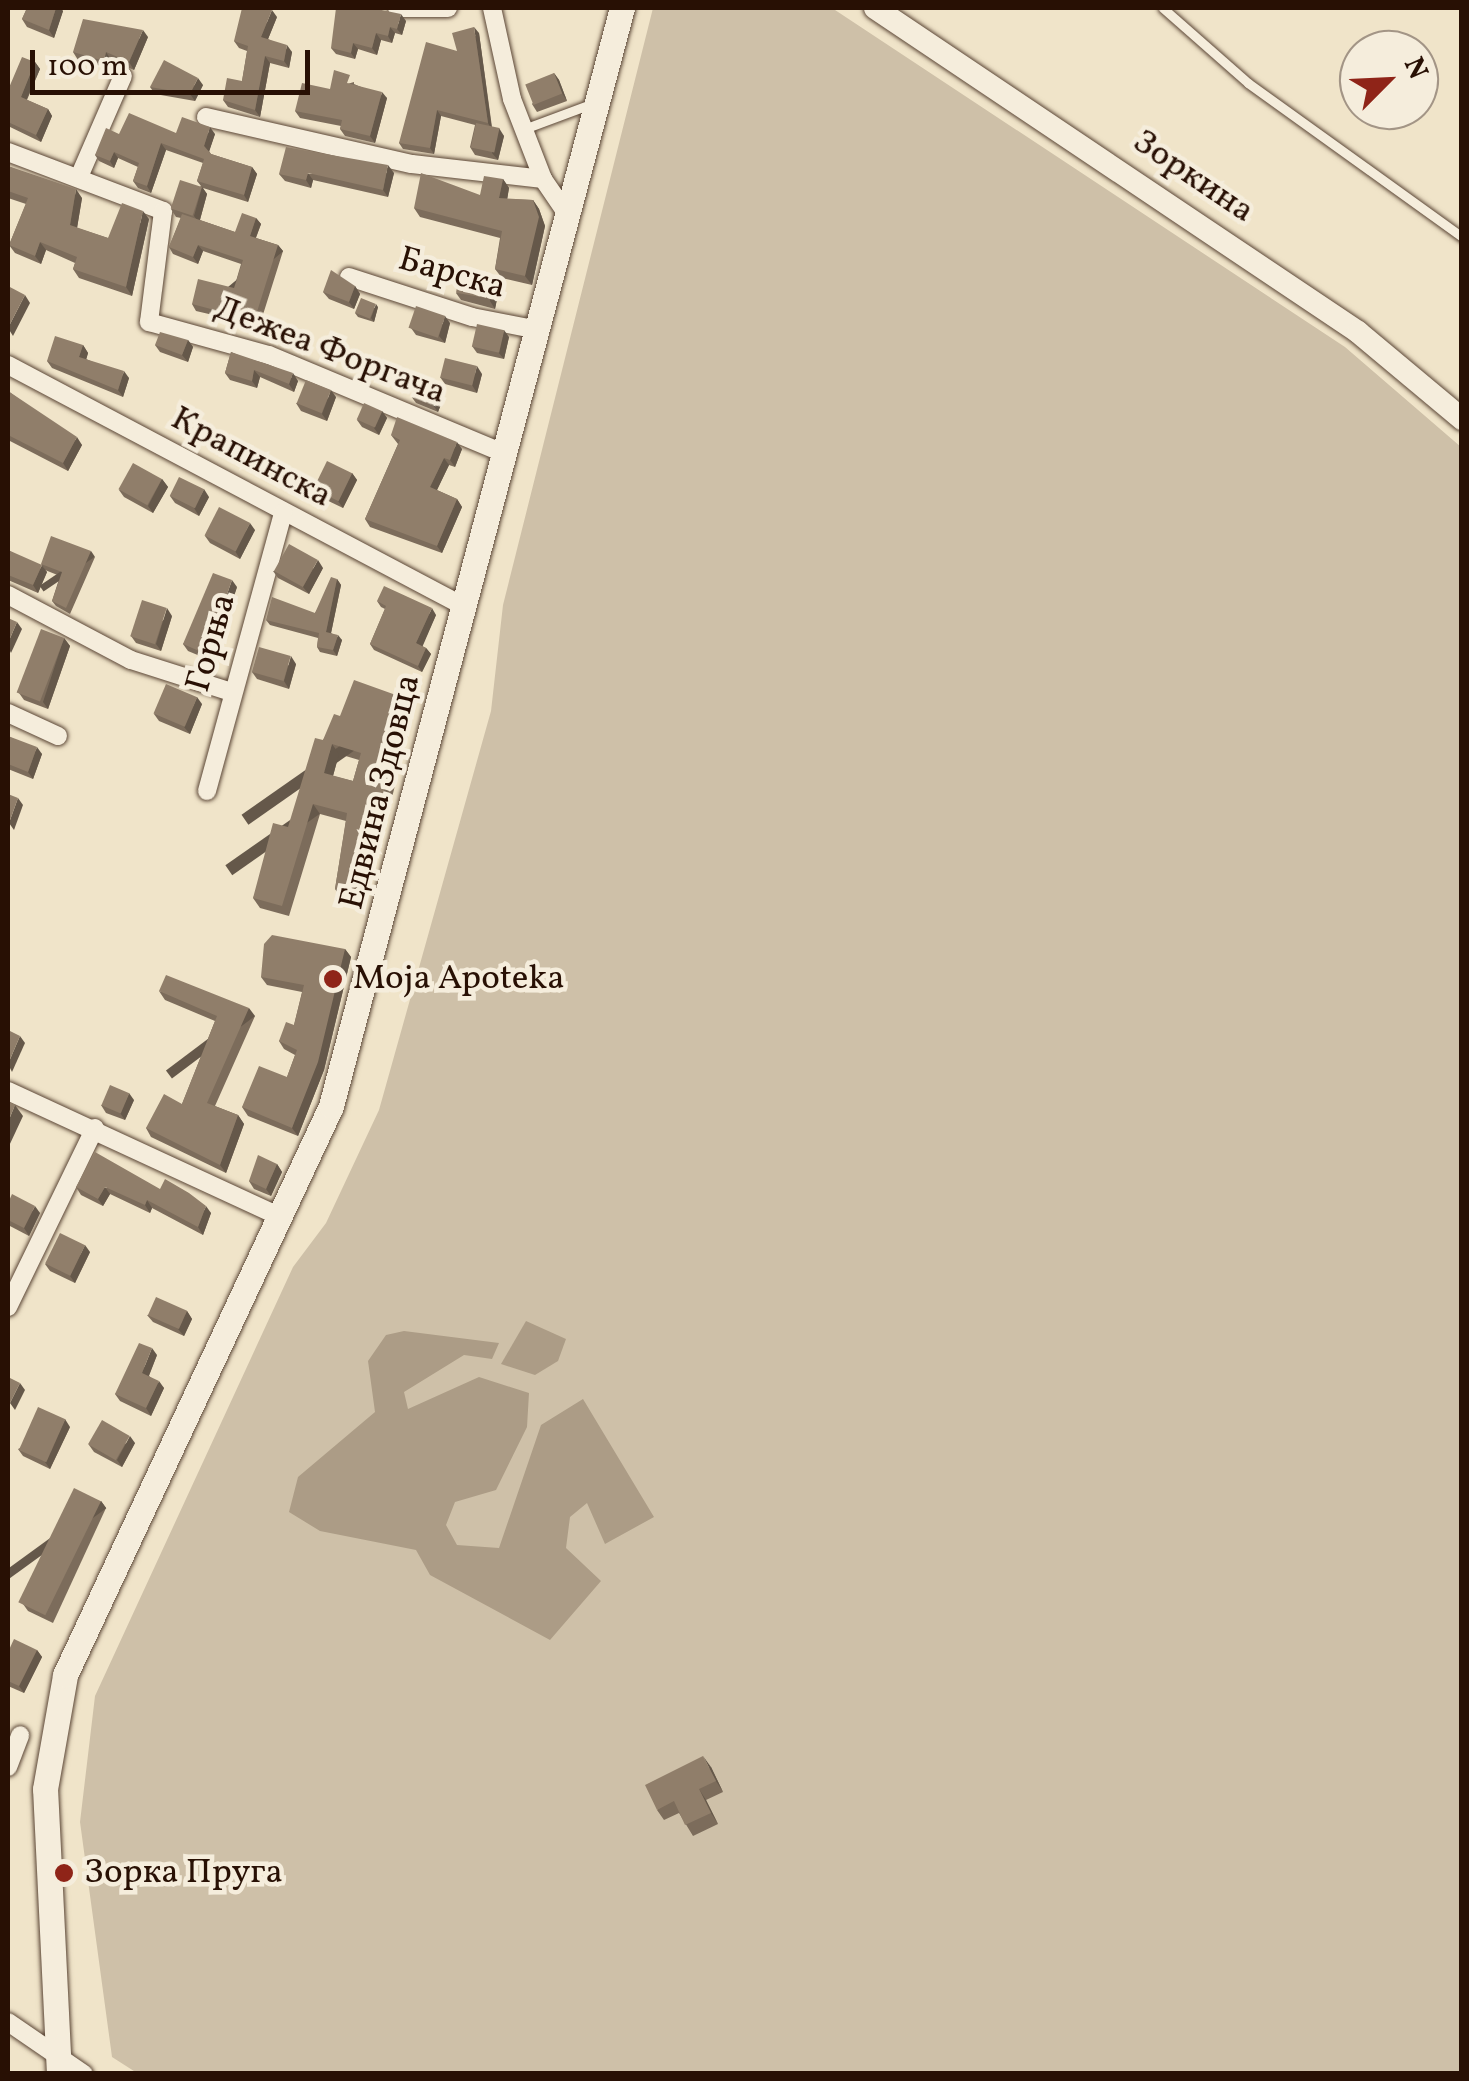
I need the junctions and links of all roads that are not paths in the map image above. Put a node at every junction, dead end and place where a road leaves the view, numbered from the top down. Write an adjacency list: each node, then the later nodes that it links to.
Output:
1 (396, 8): 2 (street)
2 (448, 8)
3 (492, 8): 10 (street)
4 (622, 8): 8 (main road, Едвина Здовца)
5 (875, 8): 19 (street, Зоркина)
6 (1163, 8): 15 (lane)
7 (123, 76): 12 (street)
8 (600, 95): 10 (lane); 14 (main road, Едвина Здовца)
9 (206, 118): 13 (street)
10 (524, 129): 13 (street)
11 (8, 152): 12 (street, Дежеа Форгача)
12 (79, 177): 20 (street, Дежеа Форгача)
13 (543, 179): 14 (street)
14 (567, 214): 17 (main road, Едвина Здовца)
15 (1462, 237)
16 (349, 277): 17 (street, Барска)
17 (538, 330): 20 (main road, Едвина Здовца)
18 (8, 365): 21 (street, Крапинска)
19 (1462, 419)
20 (506, 454): 23 (main road, Едвина Здовца)
21 (283, 513): 23 (street, Крапинска); 24 (street, Горња)
22 (8, 596): 24 (street)
23 (464, 608): 30 (main road, Едвина Здовца)
24 (231, 692): 27 (street, Горња)
25 (8, 713): 26 (street)
26 (58, 736)
27 (207, 791)
28 (8, 1091): 29 (street)
29 (96, 1128): 30 (street); 31 (street)
30 (281, 1217): 35 (main road, Едвина Здовца)
31 (8, 1308)
32 (20, 1735): 33 (street)
33 (8, 1767)
34 (8, 2022): 35 (street)
35 (59, 2065): 36 (street)
36 (84, 2074)

